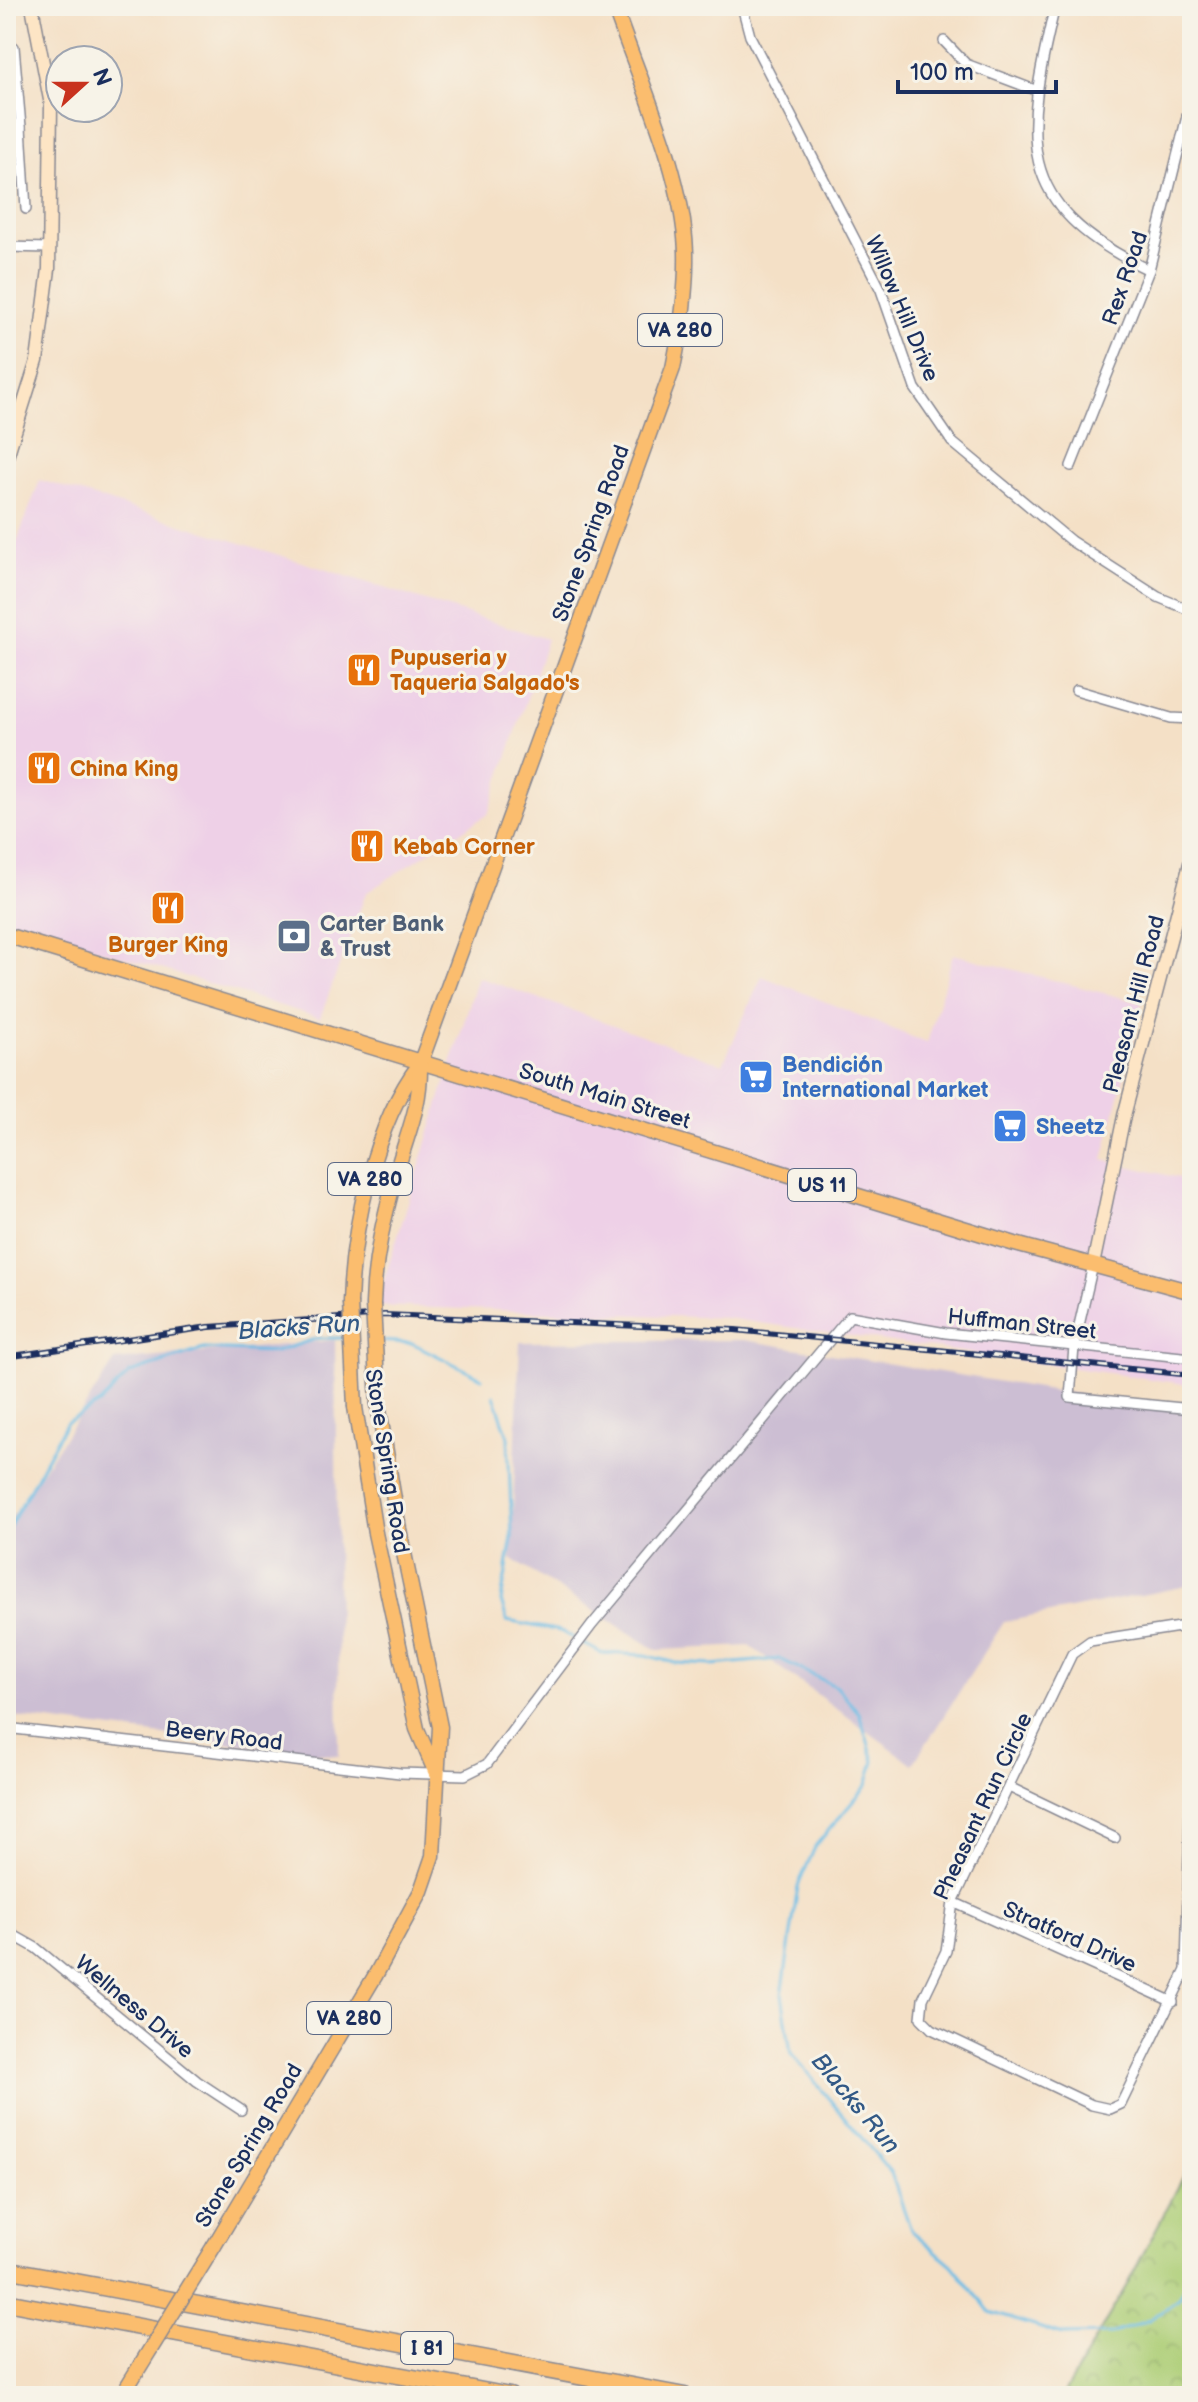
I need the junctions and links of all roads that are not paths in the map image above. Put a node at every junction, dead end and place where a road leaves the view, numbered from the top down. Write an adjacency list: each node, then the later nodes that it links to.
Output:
1 (32, 6): 13 (main road)
2 (614, 6): 22 (main road, Stone Spring Road / VA 280)
3 (742, 6): 17 (street, Willow Hill Drive)
4 (1055, 6): 7 (street)
5 (944, 41): 7 (street)
6 (14, 47): 9 (street)
7 (1035, 90): 14 (street)
8 (1192, 96): 14 (street, Rex Road)
9 (21, 127): 10 (street); 11 (street)
10 (6, 129)
11 (26, 209)
12 (6, 247): 13 (street)
13 (50, 248): 15 (main road)
14 (1149, 270): 16 (street, Rex Road)
15 (6, 460)
16 (1071, 466)
17 (1192, 611)
18 (1076, 690): 19 (street)
19 (1192, 719)
20 (1192, 856): 23 (main road, Pleasant Hill Road)
21 (6, 935): 22 (main road, South Main Street / US 11)
22 (420, 1064): 23 (main road, South Main Street / US 11); 31 (main road, Stone Spring Road / VA 280, bridge); 31 (main road, Stone Spring Road / VA 280, bridge)
23 (1093, 1265): 24 (main road, South Main Street / US 11); 25 (street, Pleasant Hill Road)
24 (1192, 1292)
25 (1074, 1347): 26 (street, Huffman Street); 27 (street, Pleasant Hill Road); 31 (street, Huffman Street)
26 (1192, 1358)
27 (1192, 1409)
28 (1192, 1625): 32 (street, Pheasant Run Circle)
29 (6, 1728): 31 (street, Beery Road)
30 (1192, 1734): 36 (street, Pheasant Run Circle)
31 (437, 1775): 40 (main road, Stone Spring Road / VA 280, bridge)
32 (1009, 1787): 33 (street); 34 (street, Pheasant Run Circle)
33 (1115, 1838)
34 (953, 1902): 36 (street, Stratford Drive); 36 (street, Pheasant Run Circle)
35 (6, 1931): 37 (street, Wellness Drive)
36 (1173, 2002)
37 (241, 2110)
38 (6, 2269): 42 (highway, I 81)
39 (6, 2302): 41 (highway, I 81)
40 (124, 2392)
41 (510, 2396)
42 (685, 2396)

